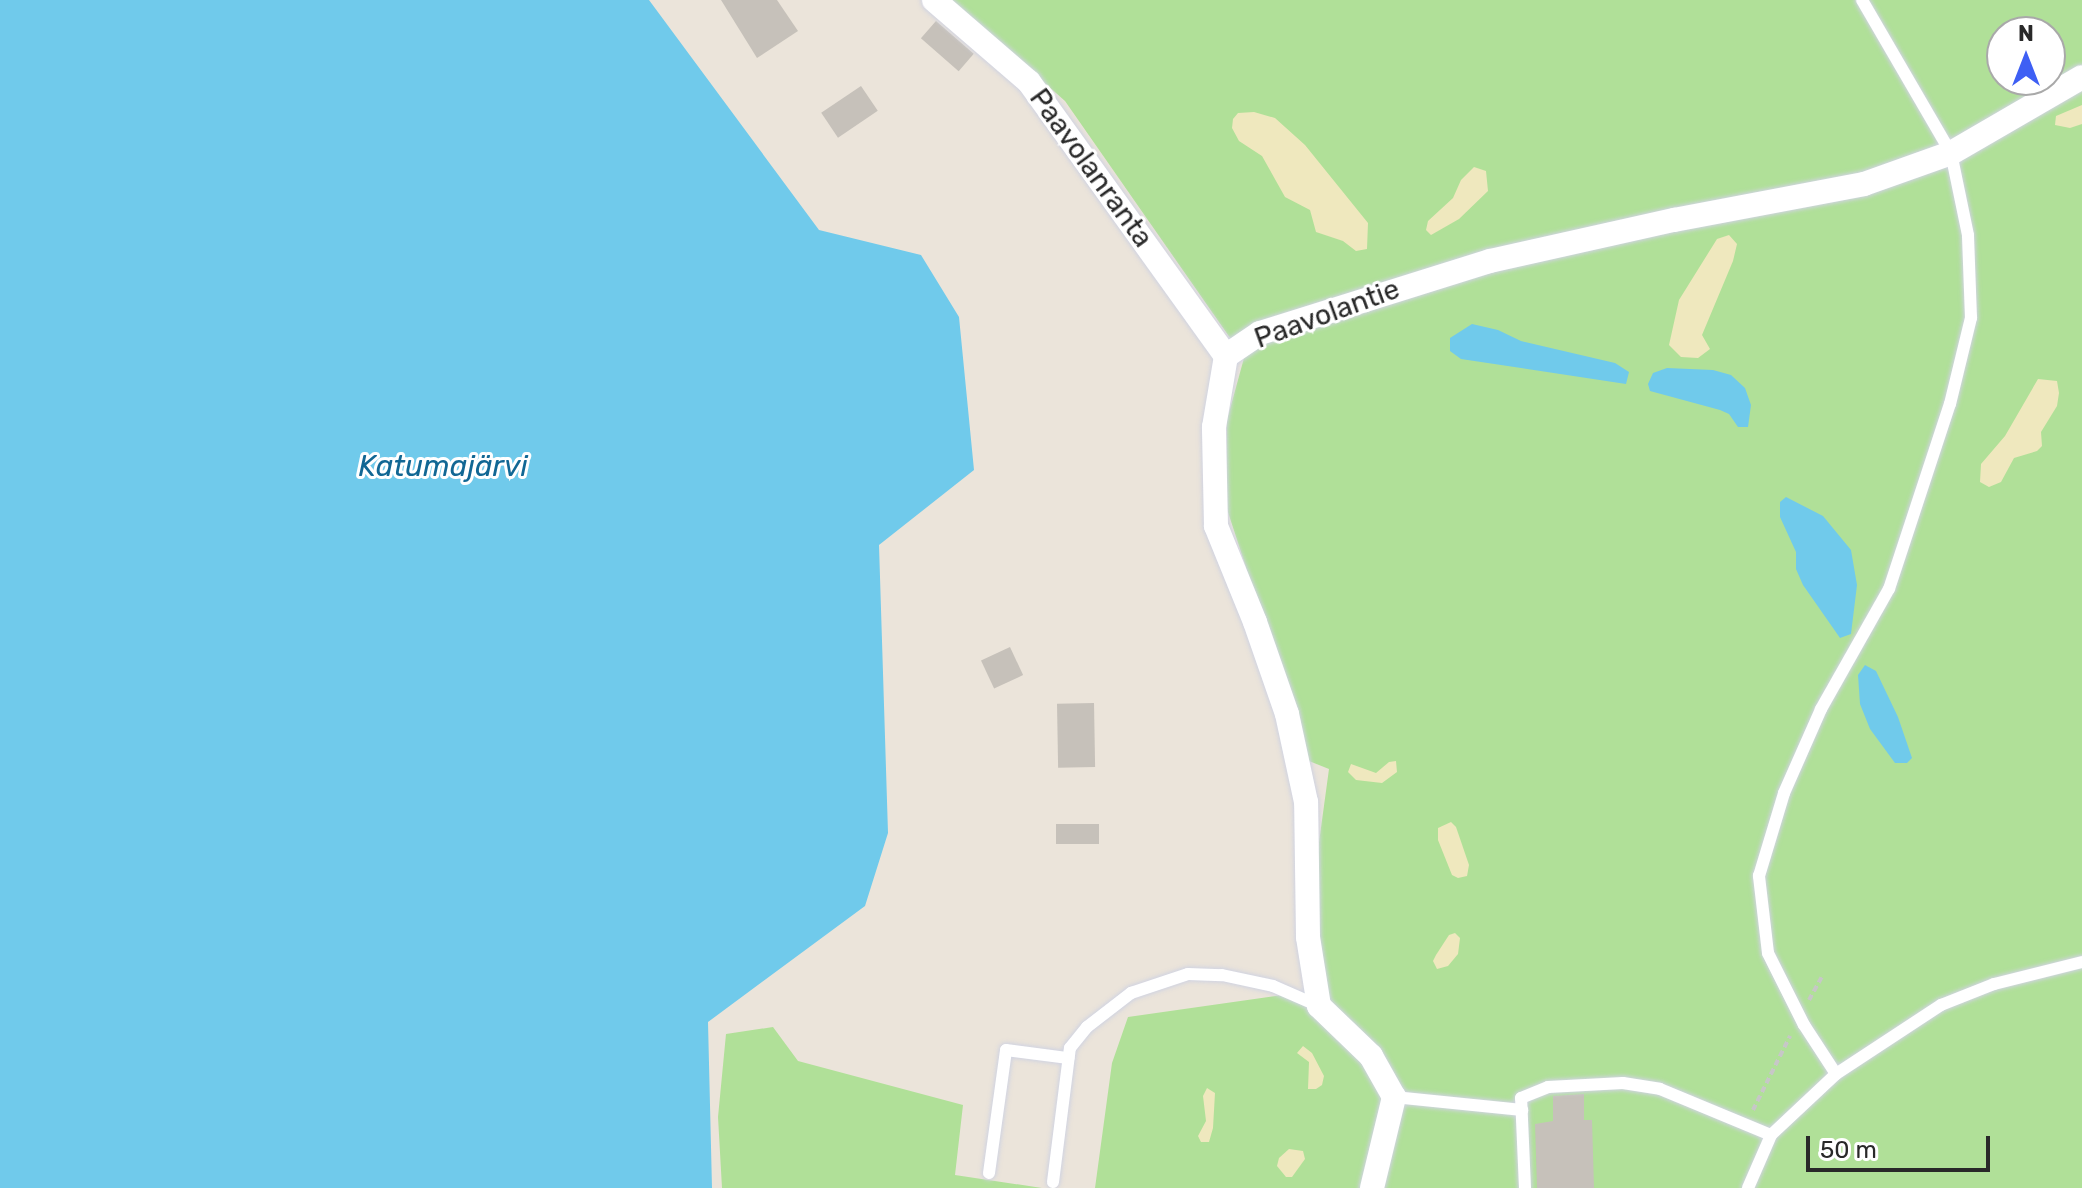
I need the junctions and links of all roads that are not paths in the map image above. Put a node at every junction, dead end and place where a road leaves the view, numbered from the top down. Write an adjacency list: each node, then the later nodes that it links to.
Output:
1 (934, 0): 5 (street, Paavolanranta)
2 (1862, 0): 4 (lane)
3 (2082, 77): 4 (street, Paavolantie)
4 (1951, 153): 5 (street, Paavolantie); 9 (lane)
5 (1226, 356): 7 (street, Paavolantie)
6 (2082, 962): 9 (lane)
7 (1319, 1006): 8 (lane); 10 (street)
8 (1068, 1058): 13 (lane); 14 (lane)
9 (1836, 1074): 12 (lane)
10 (1394, 1097): 11 (lane); 15 (street)
11 (1522, 1110): 12 (lane); 16 (lane)
12 (1771, 1135): 17 (lane)
13 (989, 1173)
14 (1053, 1182)
15 (1372, 1188)
16 (1525, 1188)
17 (1748, 1188)

